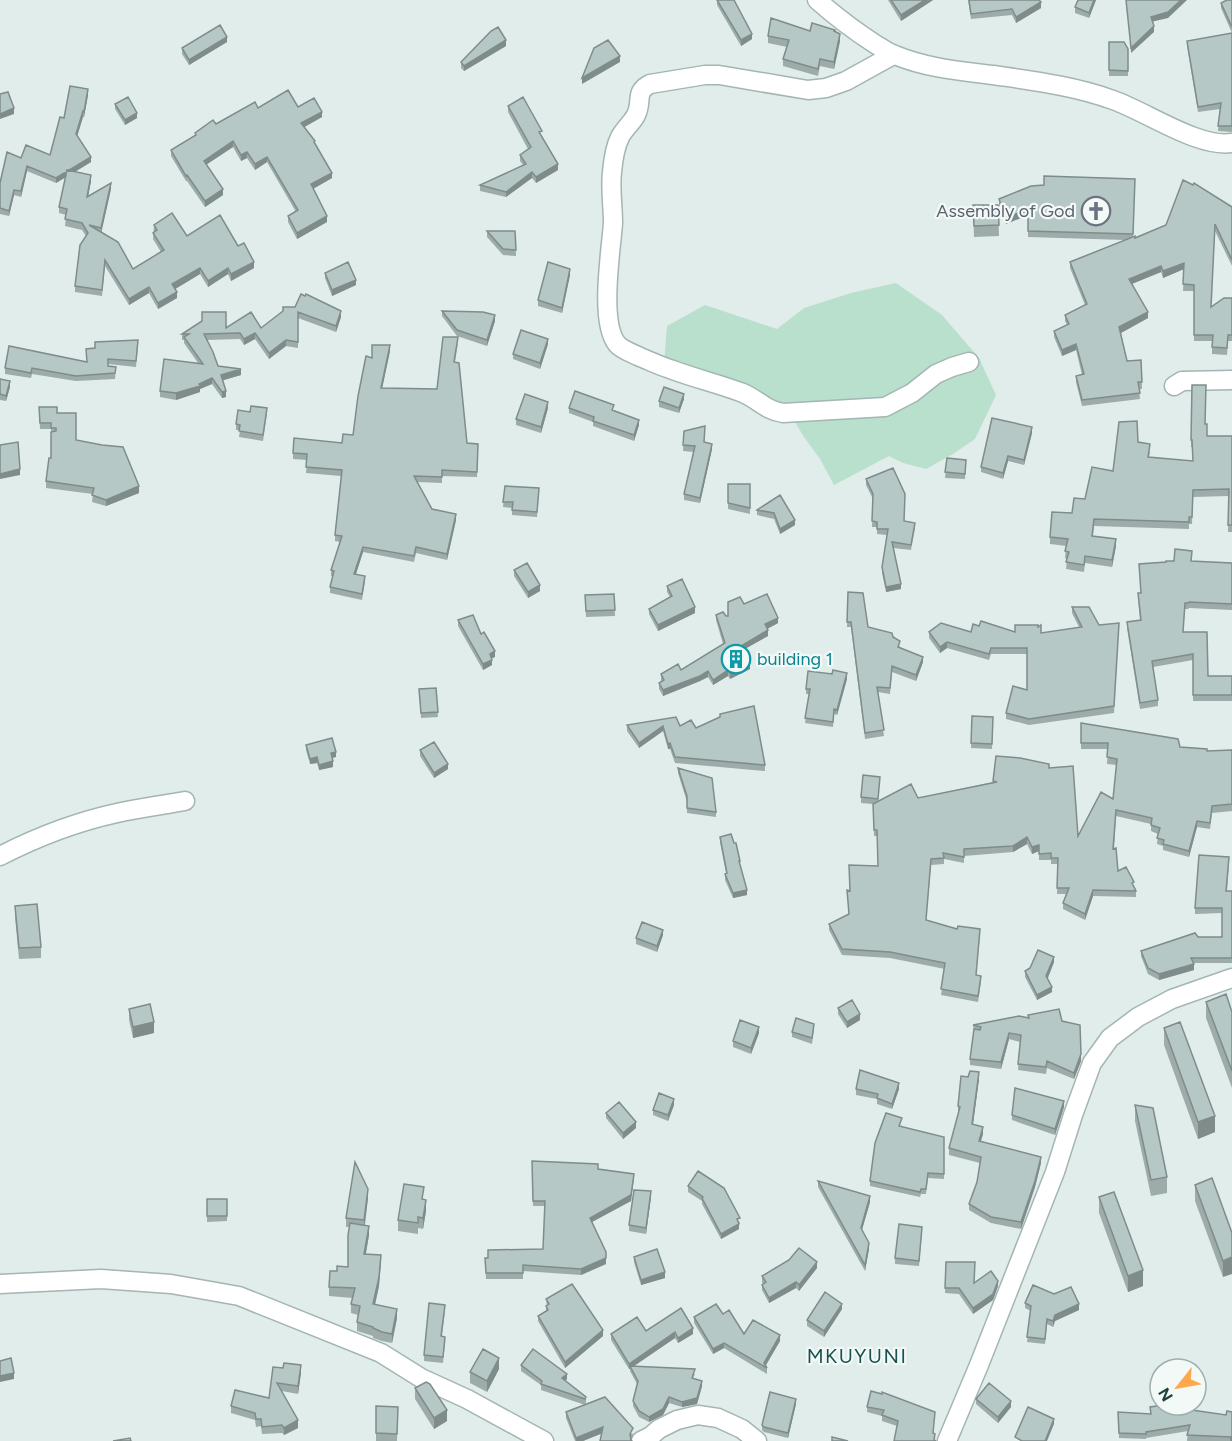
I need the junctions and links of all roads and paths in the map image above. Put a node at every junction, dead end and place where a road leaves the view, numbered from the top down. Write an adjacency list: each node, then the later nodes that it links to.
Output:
1 (817, 0): 2 (street)
2 (893, 55): 3 (street); 4 (street)
3 (1232, 143)
4 (969, 362)
5 (1232, 380): 6 (street)
6 (1173, 386)
7 (185, 801): 8 (street)
8 (0, 856)
9 (1232, 978): 14 (street)
10 (0, 1284): 11 (street)
11 (544, 1441)
12 (641, 1441): 13 (street)
13 (757, 1441)
14 (947, 1441)

